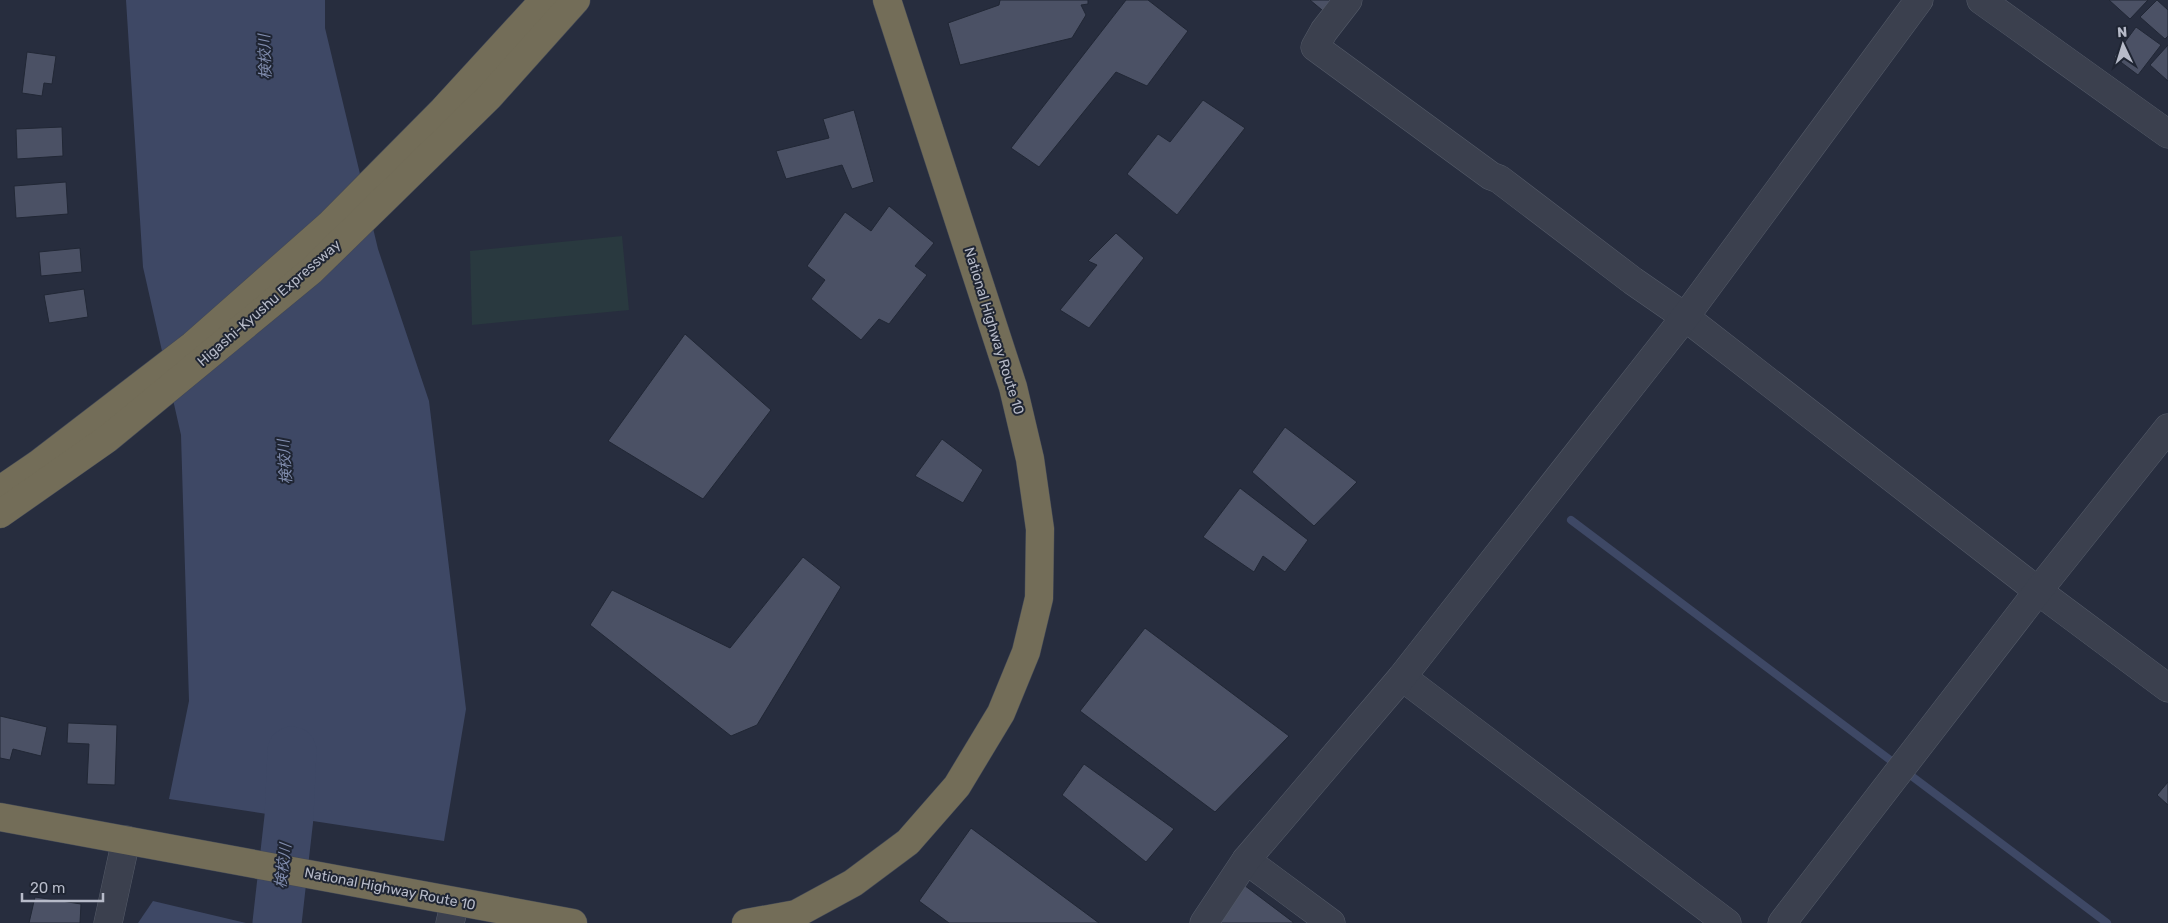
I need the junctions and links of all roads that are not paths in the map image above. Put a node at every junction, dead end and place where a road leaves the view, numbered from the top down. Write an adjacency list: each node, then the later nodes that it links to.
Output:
1 (544, 0): 7 (highway, Higashi-Kyushu Expressway)
2 (576, 0): 7 (highway, Higashi-Kyushu Expressway)
3 (887, 0): 23 (highway, National Highway Route 10)
4 (1348, 0): 9 (street)
5 (1919, 0): 9 (street)
6 (1981, 0): 8 (street)
7 (495, 72): 11 (highway, Higashi-Kyushu Expressway)
8 (2168, 134)
9 (1685, 317): 14 (street); 15 (street)
10 (2168, 428): 14 (street)
11 (99, 431): 12 (highway, Higashi-Kyushu Expressway); 13 (highway, Higashi-Kyushu Expressway)
12 (0, 490)
13 (0, 514)
14 (2038, 590): 16 (street); 27 (street)
15 (1402, 677): 19 (street); 26 (street)
16 (2168, 688)
17 (0, 817): 18 (highway, National Highway Route 10)
18 (138, 842): 20 (highway, National Highway Route 10); 21 (street)
19 (1246, 860): 24 (street); 25 (street)
20 (447, 907): 22 (highway, National Highway Route 10)
21 (108, 923)
22 (573, 923)
23 (746, 923)
24 (1204, 923)
25 (1331, 923)
26 (1728, 923)
27 (1782, 923)

